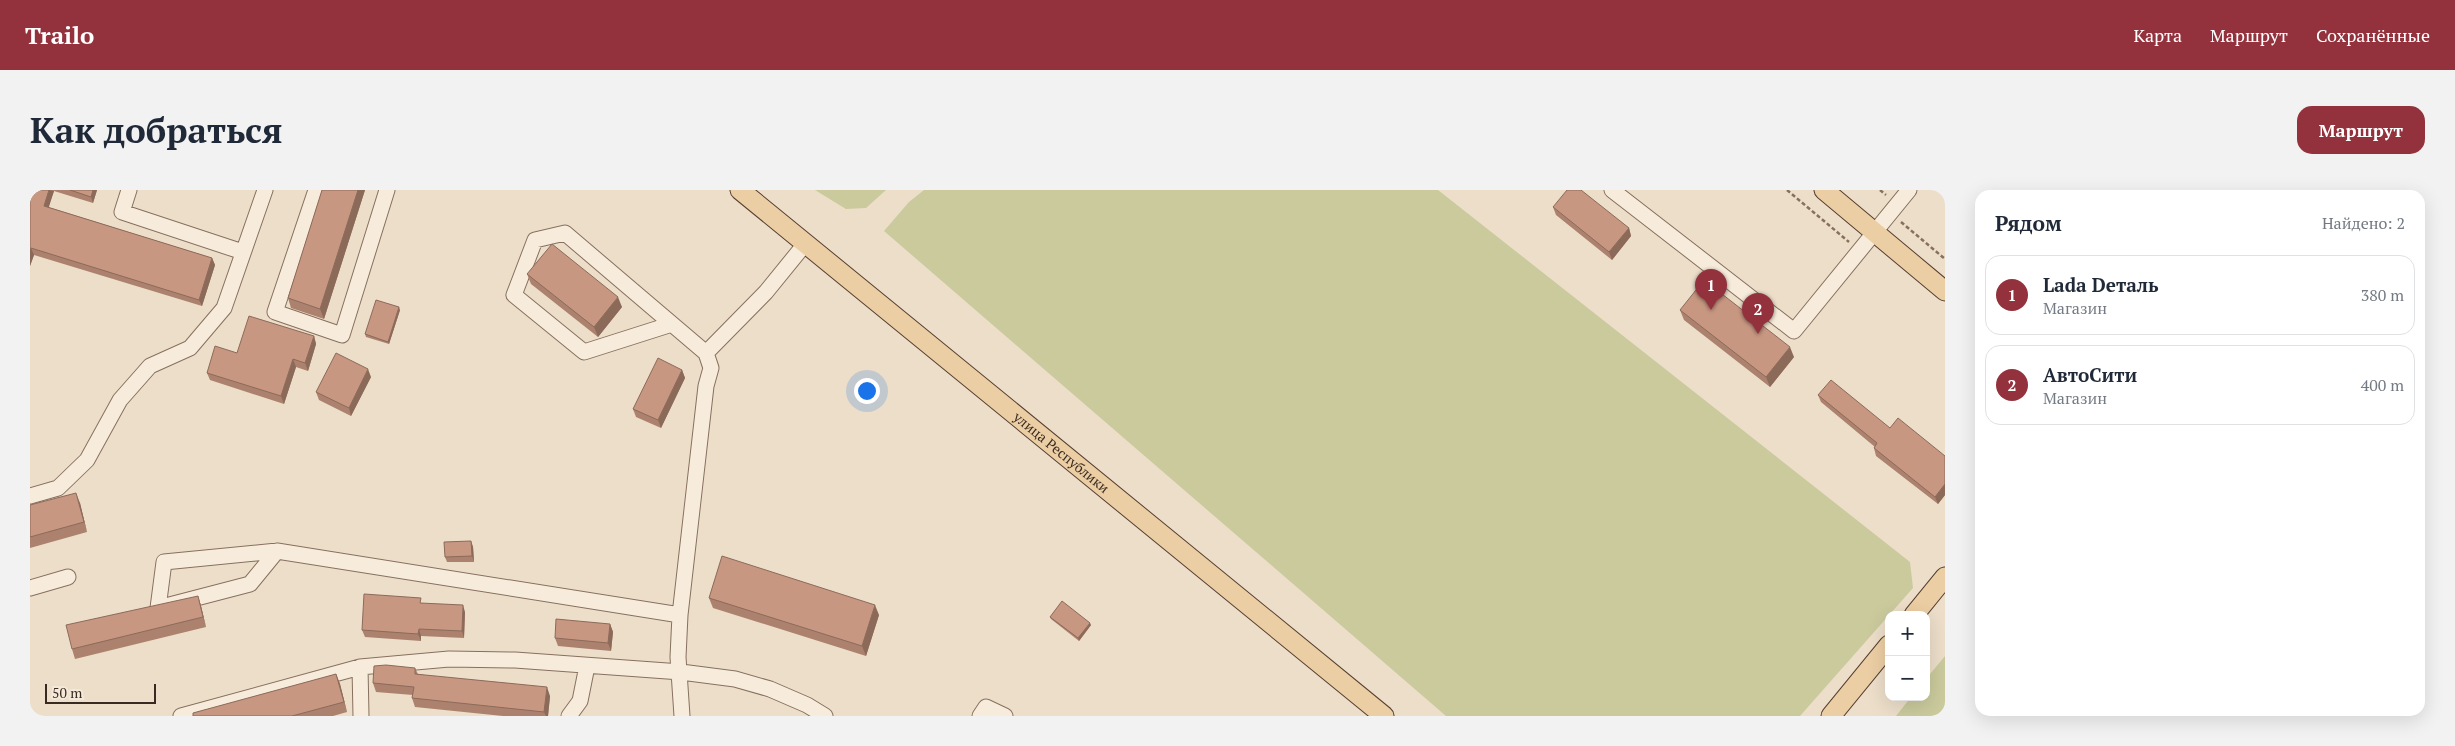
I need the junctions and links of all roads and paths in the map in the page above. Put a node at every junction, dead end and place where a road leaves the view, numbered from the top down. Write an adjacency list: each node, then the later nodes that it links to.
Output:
1 (129, 190): 15 (lane)
2 (265, 190): 15 (lane)
3 (316, 190): 4 (lane)
4 (387, 190)
5 (740, 190): 13 (main road, улица Республики)
6 (1612, 190): 14 (lane)
7 (1787, 190): 14 (path)
8 (1824, 190): 12 (main road)
9 (1880, 190): 11 (path)
10 (1908, 190): 11 (lane)
11 (1897, 204): 12 (lane); 16 (path)
12 (1874, 232): 14 (lane); 17 (main road)
13 (805, 244): 19 (lane); 38 (main road, улица Республики)
14 (1859, 251)
15 (243, 252): 20 (lane)
16 (1945, 259)
17 (1945, 291)
18 (672, 324): 18 (lane); 19 (lane)
19 (706, 353): 26 (lane)
20 (30, 496)
21 (277, 551): 21 (lane); 26 (lane)
22 (1945, 576): 25 (main road)
23 (68, 577): 24 (lane)
24 (30, 588)
25 (1917, 611)
26 (680, 615): 30 (lane)
27 (1885, 650): 39 (main road)
28 (587, 666): 29 (lane); 30 (lane); 33 (lane)
29 (360, 667): 31 (lane); 32 (lane)
30 (680, 672): 34 (lane); 35 (lane)
31 (181, 716)
32 (361, 716)
33 (570, 716)
34 (682, 716)
35 (825, 716)
36 (980, 716): 37 (lane)
37 (1005, 716)
38 (1384, 716)
39 (1831, 716)

